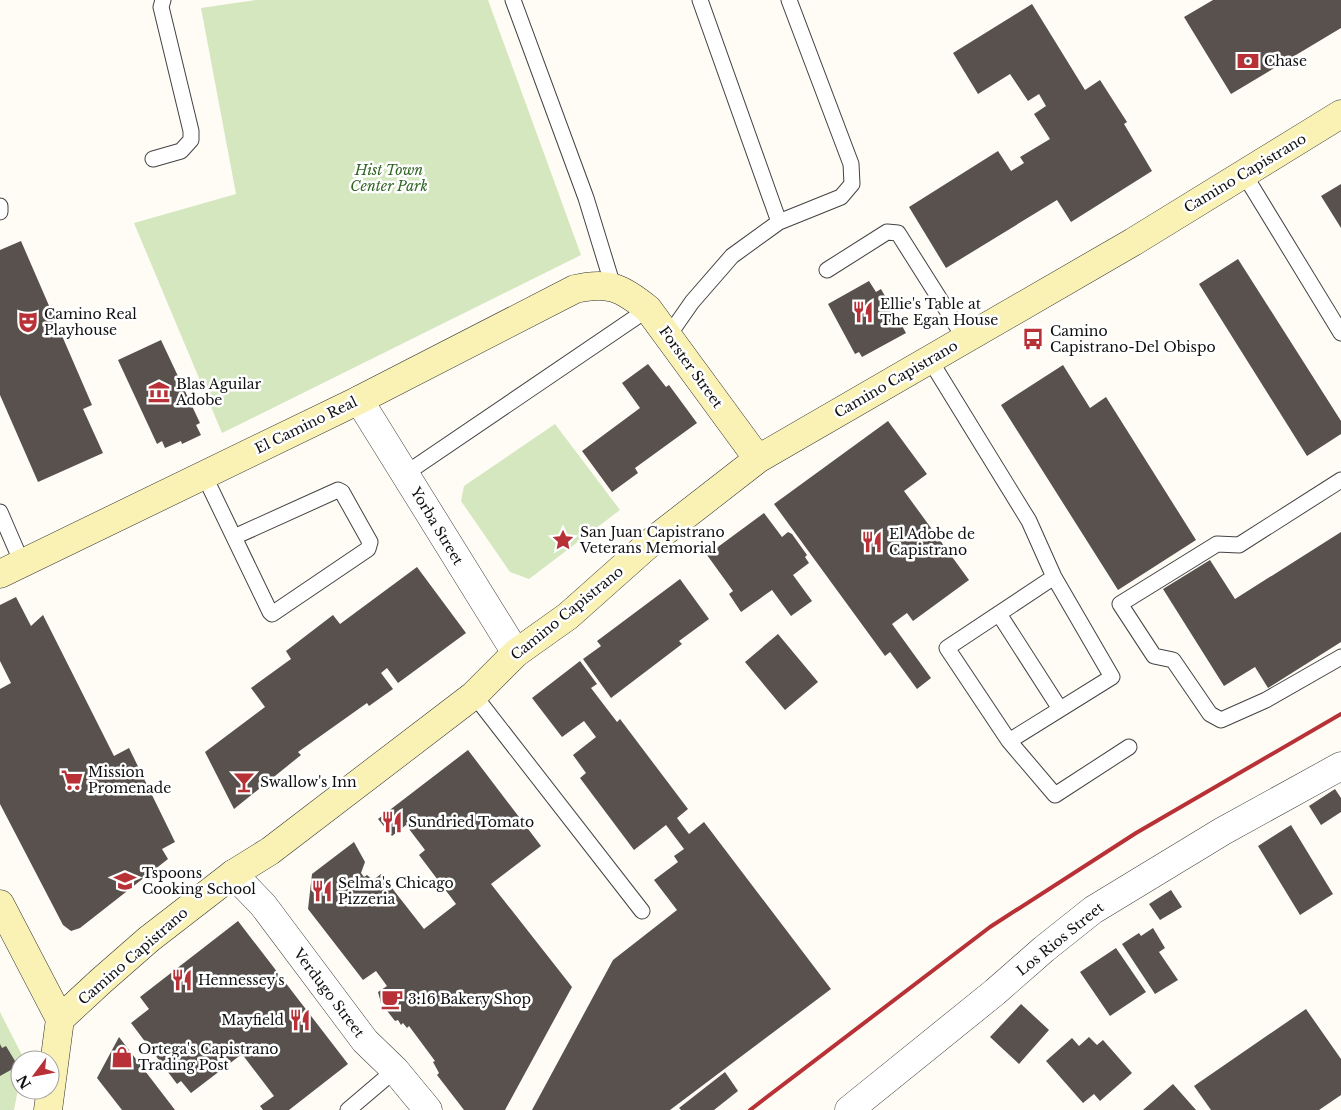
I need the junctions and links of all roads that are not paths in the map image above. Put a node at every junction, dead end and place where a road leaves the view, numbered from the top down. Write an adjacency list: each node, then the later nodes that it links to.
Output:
1 (163, 0): 6 (lane)
2 (513, 0): 12 (lane)
3 (700, 0): 10 (lane)
4 (789, 0): 10 (lane)
5 (1341, 114): 7 (main road, Camino Capistrano)
6 (153, 159)
7 (1244, 174): 14 (lane); 17 (main road, Camino Capistrano)
8 (0, 206): 9 (lane)
9 (0, 212)
10 (779, 222): 16 (lane)
11 (827, 270): 17 (lane)
12 (613, 286): 13 (main road, Forster Street); 19 (main road, El Camino Real)
13 (648, 309): 16 (main road, Forster Street); 21 (lane)
14 (1335, 311): 15 (lane)
15 (1341, 333)
16 (669, 335): 20 (main road, Forster Street)
17 (965, 340): 18 (main road, Camino Capistrano)
18 (930, 360): 20 (main road, Camino Capistrano); 27 (lane)
19 (359, 400): 21 (street, Yorba Street); 22 (main road, El Camino Real)
20 (758, 459): 29 (main road, Camino Capistrano)
21 (405, 474): 29 (street, Yorba Street)
22 (204, 475): 25 (lane); 26 (main road, El Camino Real)
23 (1341, 480): 30 (lane)
24 (0, 512): 26 (lane)
25 (234, 537): 25 (lane)
26 (11, 569)
27 (1054, 577): 28 (lane); 32 (lane)
28 (999, 614): 32 (lane); 33 (lane)
29 (516, 653): 31 (main road, Camino Capistrano)
30 (1341, 657)
31 (474, 695): 36 (main road, Camino Capistrano); 38 (lane)
32 (1060, 709): 33 (lane)
33 (1009, 741): 34 (lane)
34 (1129, 747)
35 (1341, 766): 44 (street, Los Rios Street)
36 (233, 874): 39 (main road, Camino Capistrano); 40 (street, Verdugo Street)
37 (0, 904): 39 (main road)
38 (642, 911)
39 (60, 1019): 41 (main road)
40 (395, 1070): 42 (lane); 43 (street, Verdugo Street)
41 (48, 1110)
42 (348, 1110)
43 (428, 1110)
44 (849, 1110)

